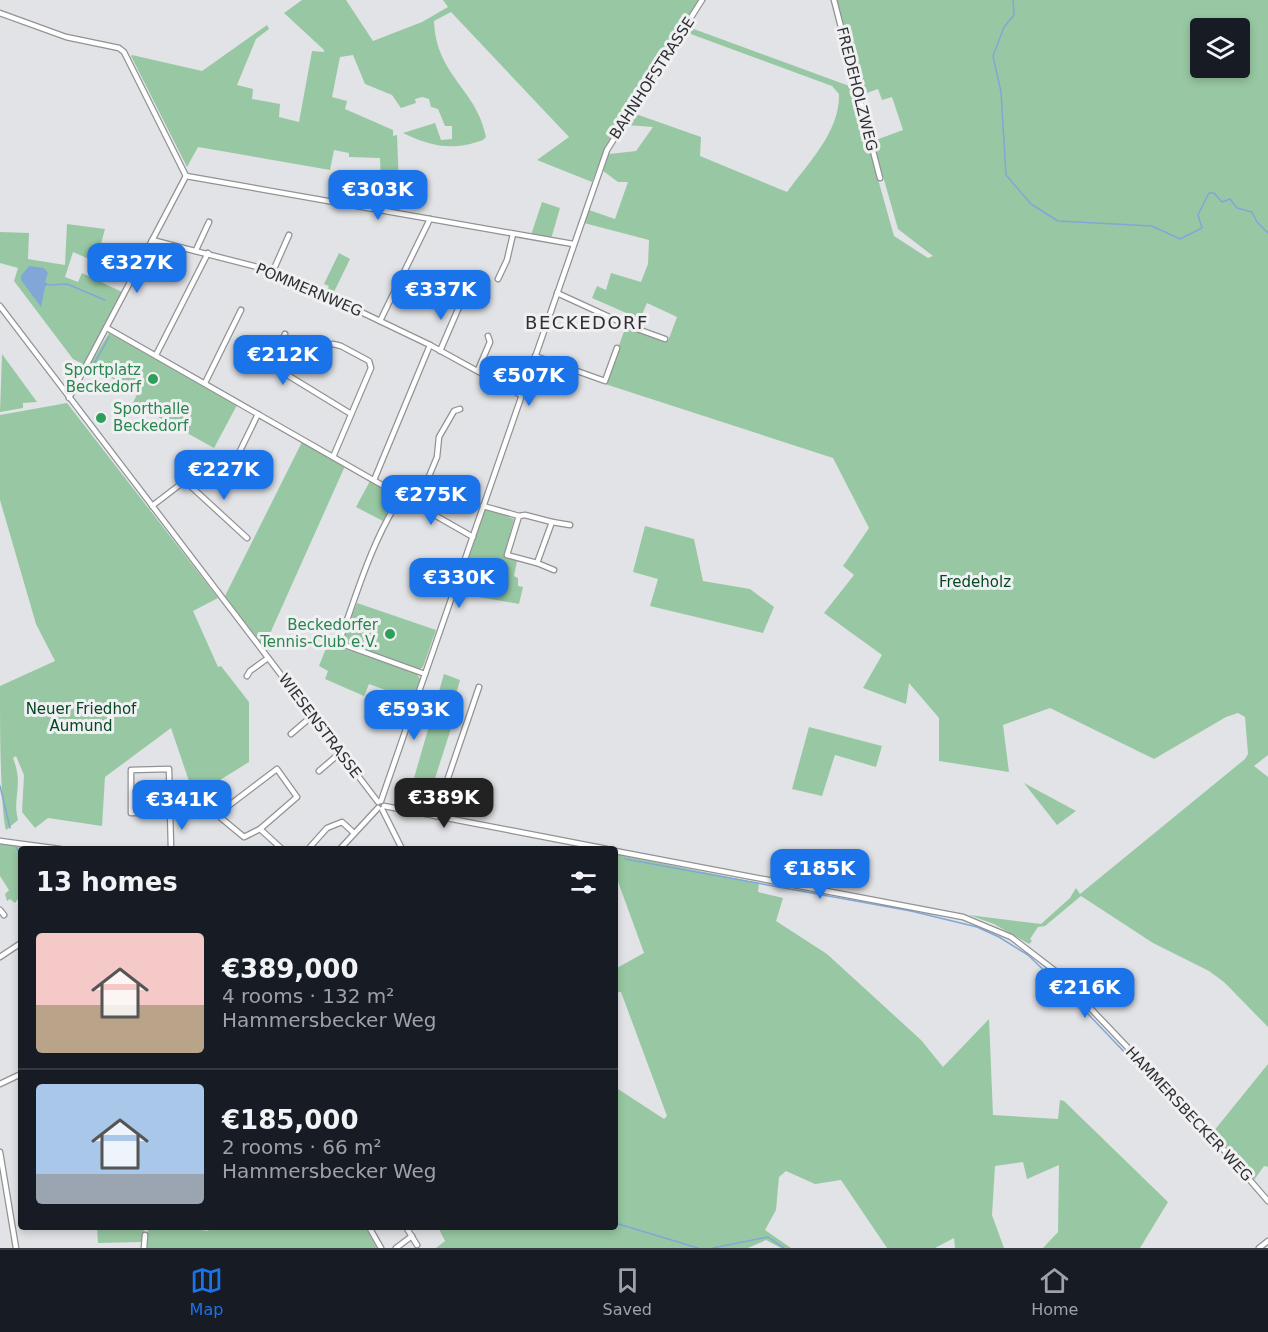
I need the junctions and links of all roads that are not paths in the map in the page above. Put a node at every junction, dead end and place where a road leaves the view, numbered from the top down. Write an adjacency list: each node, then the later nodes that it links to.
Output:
1 (702, 0): 11 (street, BAHNHOFSTRASSE)
2 (834, 0): 5 (street, FREDEHOLZWEG)
3 (0, 13): 4 (street)
4 (186, 176): 6 (street); 10 (street)
5 (880, 178)
6 (430, 219): 8 (street); 20 (street)
7 (209, 222): 12 (street)
8 (513, 234): 11 (street); 15 (street)
9 (289, 235): 14 (street)
10 (153, 240): 12 (street, POMMERNWEG); 21 (street)
11 (573, 244): 16 (street, BAHNHOFSTRASSE)
12 (196, 250): 13 (street, POMMERNWEG)
13 (208, 253): 14 (street, POMMERNWEG); 29 (street)
14 (273, 272): 20 (street, POMMERNWEG)
15 (498, 279)
16 (557, 293): 24 (street); 30 (street, BAHNHOFSTRASSE)
17 (462, 300): 28 (street)
18 (0, 306): 34 (street, WIESENSTRASSE)
19 (241, 310): 32 (street)
20 (380, 321): 26 (street, POMMERNWEG)
21 (106, 328): 29 (street); 34 (street)
22 (285, 334): 37 (street)
23 (488, 336): 31 (street)
24 (665, 339)
25 (333, 344): 37 (street)
26 (430, 345): 28 (street, POMMERNWEG); 41 (street)
27 (617, 348): 30 (street)
28 (440, 351): 31 (street, POMMERNWEG)
29 (156, 355): 32 (street)
30 (535, 356): 33 (street, BAHNHOFSTRASSE)
31 (478, 370): 33 (street, POMMERNWEG)
32 (205, 384): 36 (street)
33 (521, 395): 46 (street, BAHNHOFSTRASSE)
34 (69, 398): 45 (street, WIESENSTRASSE)
35 (460, 409): 44 (street)
36 (258, 414): 38 (street); 40 (street)
37 (351, 414): 38 (street)
38 (333, 457): 41 (street)
39 (203, 467): 42 (street)
40 (261, 475)
41 (374, 480): 43 (street)
42 (185, 481): 45 (street); 51 (street)
43 (402, 495): 44 (street); 55 (street)
44 (417, 505): 50 (street)
45 (152, 506): 54 (street, WIESENSTRASSE)
46 (483, 506): 47 (street); 50 (street, BAHNHOFSTRASSE)
47 (519, 516): 48 (street); 52 (street)
48 (552, 522): 49 (street); 52 (street)
49 (570, 525)
50 (473, 537): 55 (street, BAHNHOFSTRASSE)
51 (247, 538)
52 (537, 563): 53 (street)
53 (554, 570)
54 (268, 658): 56 (street); 58 (street, WIESENSTRASSE)
55 (425, 674): 62 (street, BAHNHOFSTRASSE)
56 (247, 676)
57 (479, 687): 64 (street)
58 (312, 716): 59 (street); 60 (street, WIESENSTRASSE)
59 (291, 734)
60 (340, 753): 61 (street); 62 (street, WIESENSTRASSE)
61 (319, 771)
62 (381, 805): 64 (street); 66 (street); 75 (street, WIESENSTRASSE)
63 (170, 812): 63 (street); 70 (street)
64 (435, 816): 76 (street)
65 (260, 829): 65 (street); 71 (street)
66 (354, 833): 73 (street); 74 (street)
67 (0, 841): 69 (street)
68 (304, 842): 72 (street)
69 (38, 846)
70 (171, 846)
71 (279, 846)
72 (309, 846)
73 (313, 846)
74 (343, 846)
75 (401, 846)
76 (591, 846)
77 (618, 851): 85 (street, HAMMERSBECKER WEG)
78 (0, 910): 79 (street)
79 (4, 915)
80 (18, 944): 81 (street)
81 (0, 957)
82 (18, 1075): 83 (street)
83 (0, 1084)
84 (0, 1152): 92 (street)
85 (1268, 1200)
86 (371, 1230): 94 (street)
87 (408, 1230): 89 (street)
88 (144, 1235): 93 (street)
89 (412, 1236): 91 (street); 95 (street)
90 (1268, 1241): 96 (street)
91 (417, 1245)
92 (16, 1248)
93 (144, 1248)
94 (381, 1248)
95 (396, 1248)
96 (1259, 1248)

